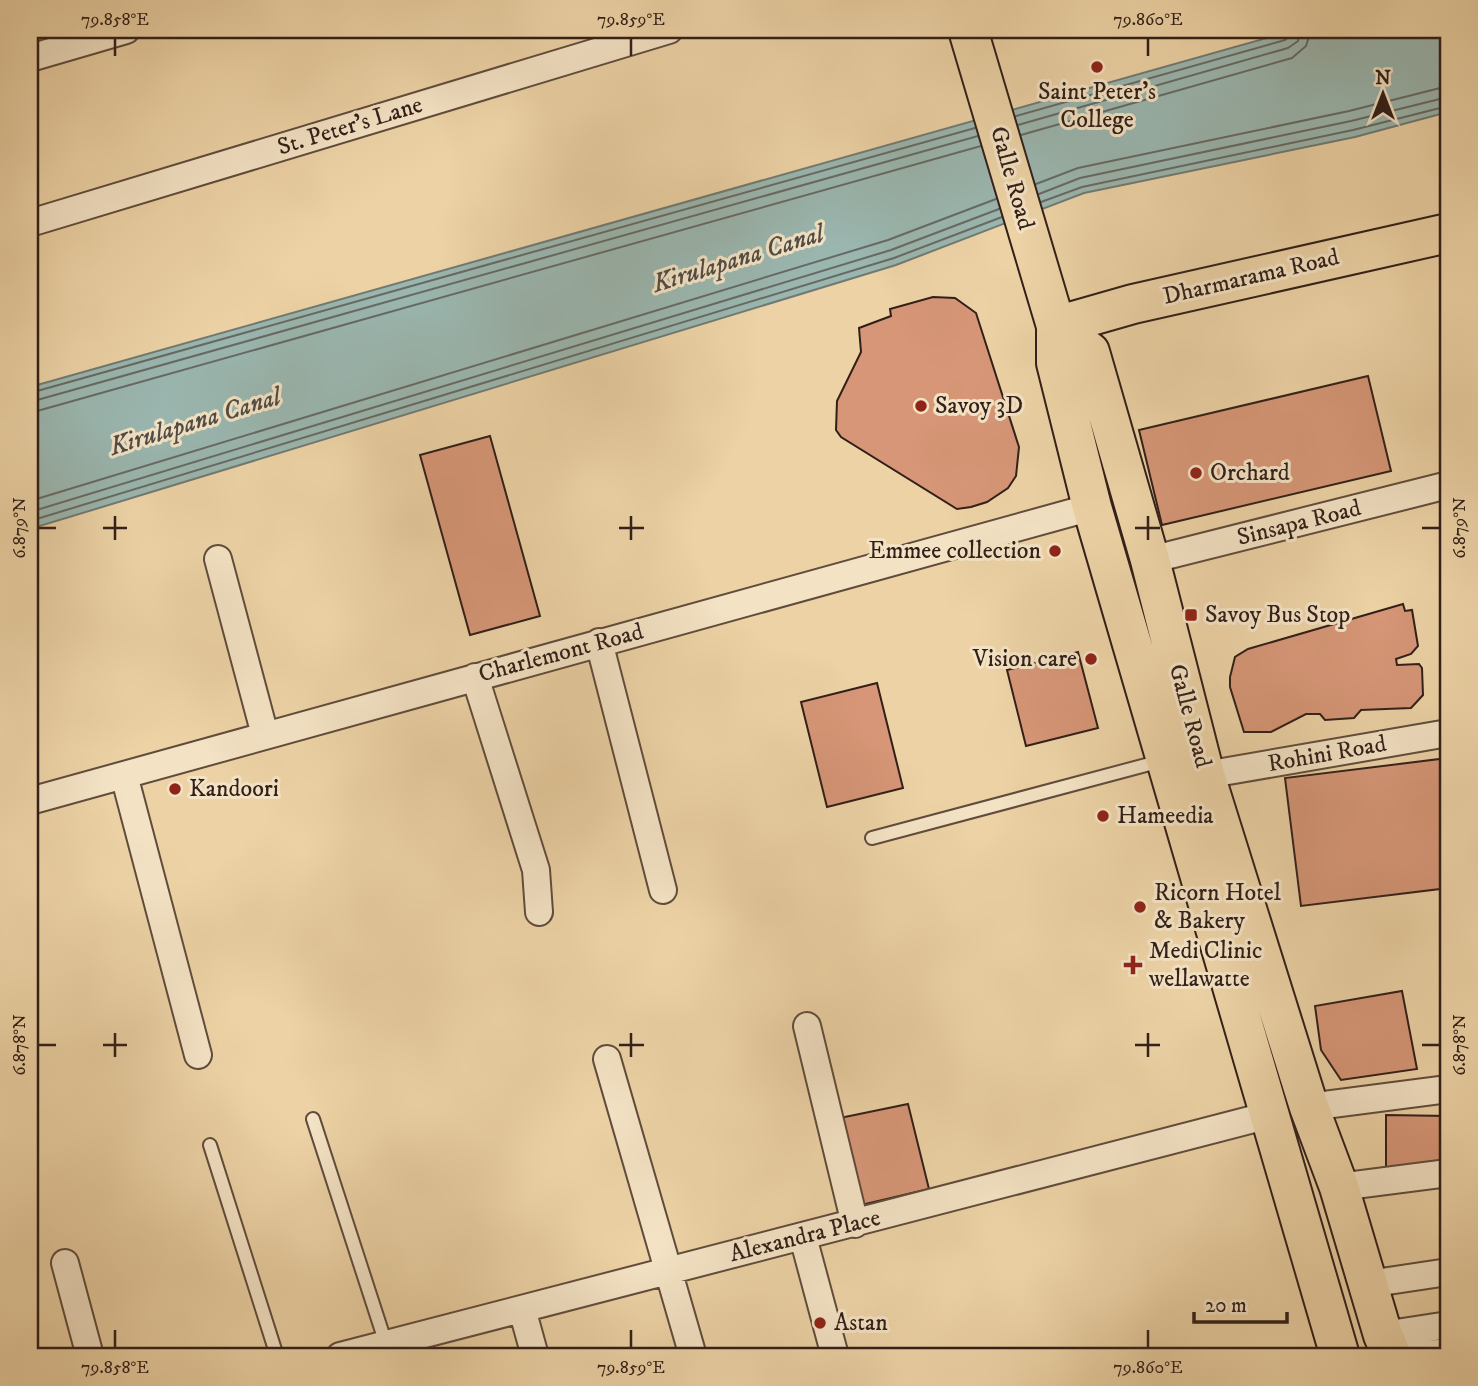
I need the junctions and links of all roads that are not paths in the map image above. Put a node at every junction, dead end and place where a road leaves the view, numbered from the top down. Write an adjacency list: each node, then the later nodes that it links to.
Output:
1 (126, 30): 4 (street)
2 (669, 30): 5 (street, St. Peter's Lane)
3 (968, 30): 7 (highway, Galle Road)
4 (30, 58)
5 (30, 223)
6 (1448, 233): 7 (highway, Dharmarama Road)
7 (1056, 326): 9 (highway, Galle Road); 11 (highway, Galle Road)
8 (1448, 485): 11 (street, Sinsapa Road)
9 (1092, 507): 12 (street, Charlemont Road); 16 (highway, Galle Road)
10 (218, 559): 15 (street)
11 (1150, 560): 18 (highway, Galle Road)
12 (599, 642): 13 (street, Charlemont Road); 21 (street)
13 (475, 677): 15 (street, Charlemont Road); 23 (street)
14 (1448, 733): 18 (street, Rohini Road)
15 (265, 735): 17 (street, Charlemont Road)
16 (1165, 760): 20 (lane); 22 (highway, Galle Road)
17 (124, 775): 19 (street, Charlemont Road); 25 (street)
18 (1205, 775): 22 (highway, Galle Road)
19 (30, 801)
20 (872, 838)
21 (663, 890)
22 (1226, 904): 28 (highway, Galle Road); 29 (highway, Galle Road)
23 (539, 912)
24 (807, 1026): 34 (street)
25 (198, 1055)
26 (607, 1059): 37 (street)
27 (1448, 1089): 28 (street)
28 (1309, 1107): 33 (highway, Galle Road)
29 (1269, 1115): 34 (street, Alexandra Place); 52 (highway, Galle Road)
30 (313, 1119): 42 (lane)
31 (209, 1145): 47 (lane)
32 (1448, 1174): 33 (street)
33 (1339, 1187): 39 (highway, Galle Road)
34 (855, 1224): 35 (street, Alexandra Place)
35 (803, 1237): 37 (street, Alexandra Place); 51 (street)
36 (65, 1263): 46 (street)
37 (670, 1271): 40 (street, Alexandra Place); 50 (street)
38 (1448, 1272): 39 (street)
39 (1368, 1284): 44 (highway, Galle Road)
40 (522, 1309): 43 (street, Alexandra Place); 49 (street)
41 (1448, 1325): 44 (street)
42 (386, 1344): 43 (street, Alexandra Place); 48 (street, Alexandra Place)
43 (432, 1344)
44 (1396, 1349): 45 (street)
45 (1448, 1352)
46 (90, 1356)
47 (278, 1356)
48 (340, 1356)
49 (536, 1356)
50 (693, 1356)
51 (835, 1356)
52 (1340, 1356)

